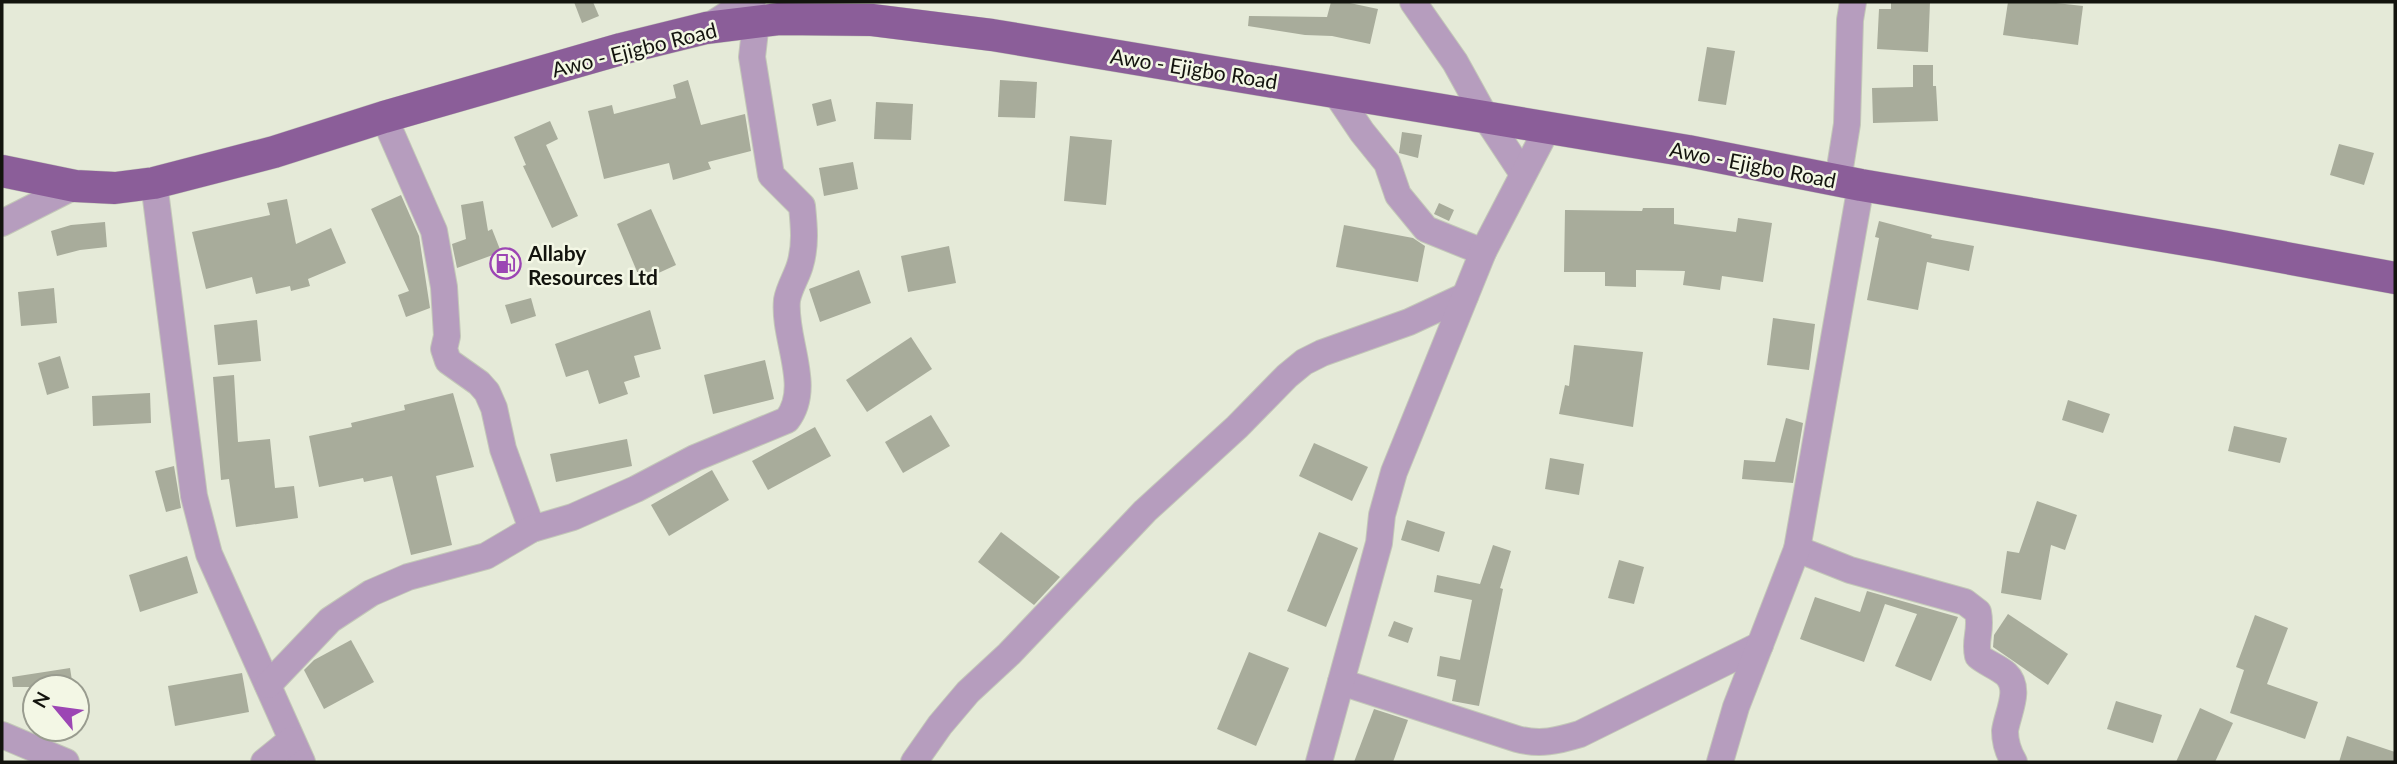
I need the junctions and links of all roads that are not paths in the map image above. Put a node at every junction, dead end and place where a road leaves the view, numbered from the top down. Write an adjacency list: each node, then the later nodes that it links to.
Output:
1 (1413, 2): 6 (street)
2 (1853, 2): 10 (street)
3 (754, 12): 4 (main road, Awo - Ejigbo Road); 5 (main road, Awo - Ejigbo Road); 17 (street)
4 (1335, 92): 6 (main road, Awo - Ejigbo Road); 14 (street)
5 (384, 117): 11 (main road, Awo - Ejigbo Road); 17 (street)
6 (1486, 118): 7 (main road, Awo - Ejigbo Road); 9 (street)
7 (1548, 127): 9 (street); 10 (main road, Awo - Ejigbo Road)
8 (2, 170): 12 (main road, Awo - Ejigbo Road)
9 (1523, 174): 14 (street)
10 (1850, 182): 15 (main road, Awo - Ejigbo Road); 18 (street)
11 (154, 183): 12 (main road, Awo - Ejigbo Road); 21 (street)
12 (75, 186): 13 (street)
13 (2, 223)
14 (1483, 252): 16 (street)
15 (2395, 278)
16 (1465, 296): 20 (street); 26 (street)
17 (532, 529): 21 (street)
18 (1797, 549): 19 (street); 29 (street)
19 (1760, 645): 20 (street); 28 (street)
20 (1341, 682): 27 (street)
21 (268, 685): 23 (street)
22 (2, 735): 24 (street)
23 (296, 751): 25 (street)
24 (66, 762)
25 (264, 762)
26 (914, 762)
27 (1319, 762)
28 (1720, 762)
29 (2014, 762)

